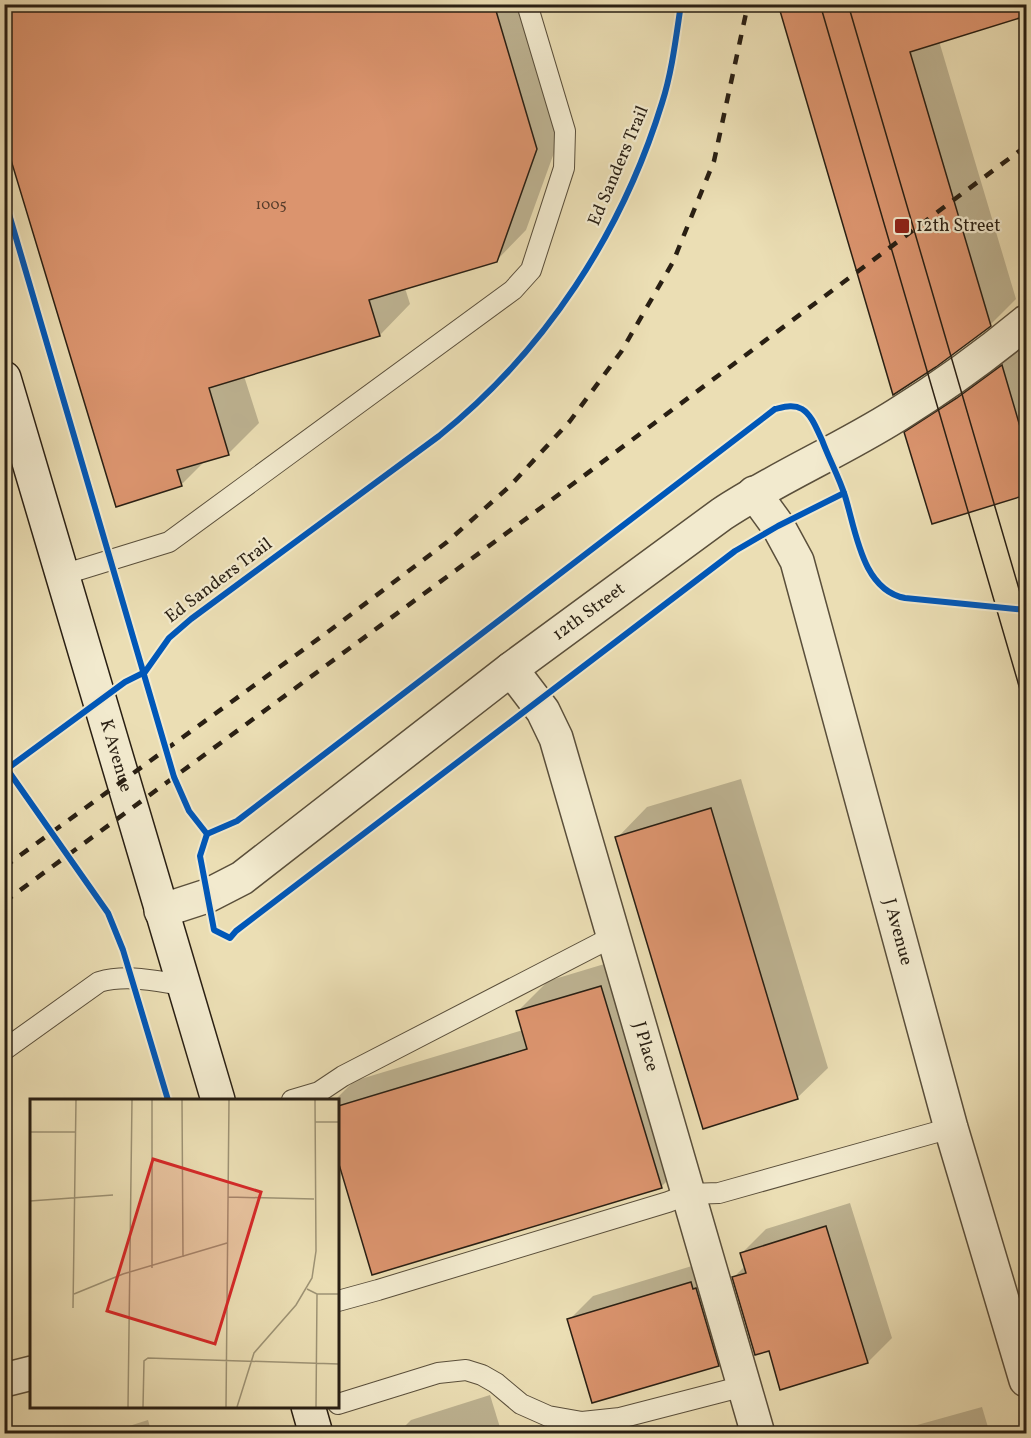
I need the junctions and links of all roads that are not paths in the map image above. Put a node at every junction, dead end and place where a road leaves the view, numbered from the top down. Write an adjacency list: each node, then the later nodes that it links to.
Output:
1 (527, 4): 5 (lane)
2 (1026, 322): 4 (street, 12th Street)
3 (4, 378): 5 (street, K Avenue)
4 (754, 493): 6 (street, 12th Street); 13 (street, J Avenue)
5 (62, 575): 7 (street, K Avenue)
6 (511, 669): 7 (street, 12th Street); 8 (street, J Place)
7 (161, 910): 9 (street, K Avenue)
8 (614, 936): 12 (lane); 14 (street, J Place)
9 (183, 985): 10 (lane); 11 (street, K Avenue)
10 (4, 1050)
11 (217, 1099)
12 (298, 1099)
13 (951, 1128): 14 (lane); 18 (street, J Avenue)
14 (689, 1194): 15 (lane); 19 (street, J Place)
15 (339, 1301)
16 (30, 1374): 17 (street)
17 (4, 1380)
18 (1026, 1380)
19 (744, 1386): 20 (lane); 23 (street, J Place)
20 (339, 1407)
21 (335, 1408): 22 (lane)
22 (320, 1413)
23 (758, 1434)

